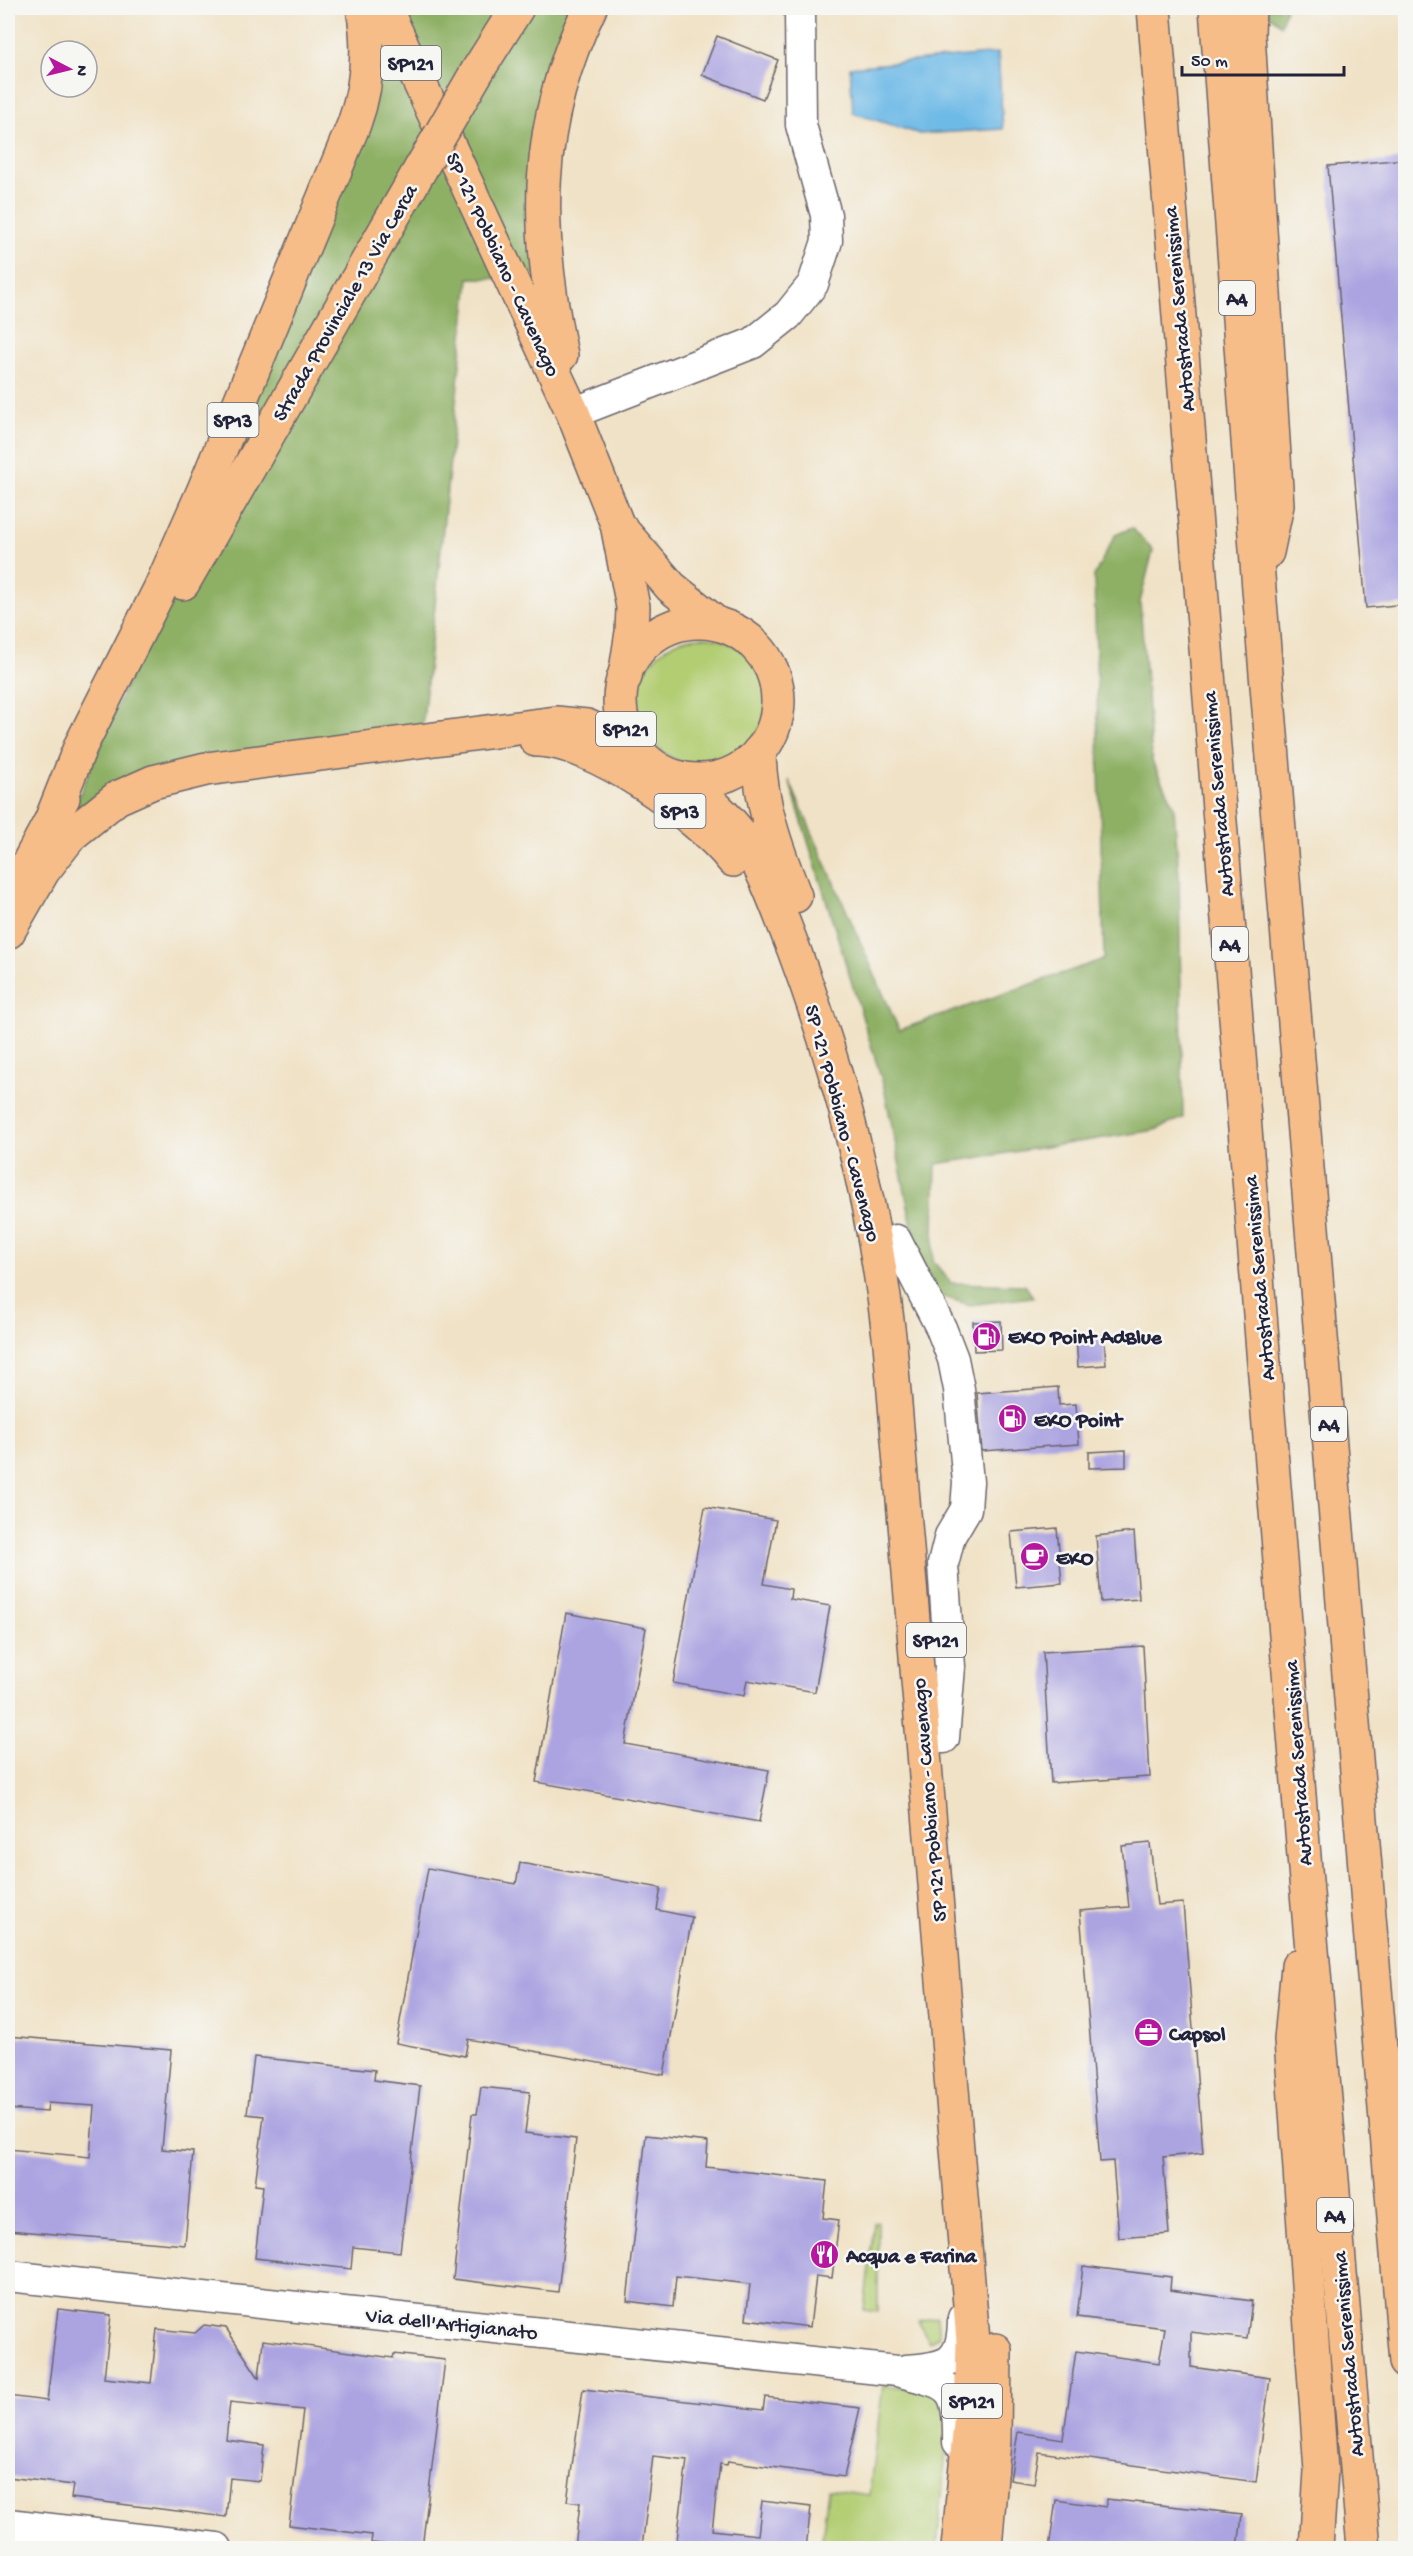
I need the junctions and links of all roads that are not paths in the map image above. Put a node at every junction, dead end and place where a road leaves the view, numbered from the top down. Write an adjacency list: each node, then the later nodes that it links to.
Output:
1 (363, 8): 18 (main road, SP13)
2 (385, 8): 9 (main road, SP 121 Pobbiano - Cavenago / SP121)
3 (517, 8): 18 (main road, Strada Provinciale 13 Via Cerca / SP13, bridge)
4 (590, 8): 9 (main road)
5 (800, 8): 9 (street)
6 (1154, 8): 24 (main road, Autostrada Serenissima / A4)
7 (1216, 8): 11 (main road, A4)
8 (1249, 8): 11 (main road)
9 (573, 413): 10 (main road, SP 121 Pobbiano - Cavenago / SP121)
10 (617, 524): 12 (main road, SP 121 Pobbiano - Cavenago / SP121); 13 (main road, SP 121 Pobbiano - Cavenago / SP121)
11 (1259, 589): 26 (main road, A4)
12 (717, 624): 13 (main road, SP 121 Pobbiano - Cavenago / SP121); 16 (main road, SP 121 Pobbiano - Cavenago / SP121)
13 (625, 677): 15 (main road, SP 121 Pobbiano - Cavenago / SP121)
14 (423, 741): 15 (main road, SP13); 20 (main road, SP13); 21 (main road, SP13)
15 (636, 748): 17 (main road, SP 121 Pobbiano - Cavenago / SP121)
16 (759, 752): 17 (main road, SP 121 Pobbiano - Cavenago / SP121); 22 (main road, SP 121 Pobbiano - Cavenago / SP121)
17 (681, 778): 21 (main road, SP 121 Pobbiano - Cavenago / SP121)
18 (52, 819): 19 (main road)
19 (8, 901)
20 (8, 932)
21 (824, 1042): 25 (main road, SP 121 Pobbiano - Cavenago / SP121)
22 (896, 1240): 23 (main road, SP 121 Pobbiano - Cavenago / SP121); 23 (street)
23 (944, 1737): 34 (main road, SP 121 Pobbiano - Cavenago / SP121)
24 (1306, 1881): 35 (main road); 36 (main road, Autostrada Serenissima / A4)
25 (967, 2252): 30 (street, Via dell'Artigianato); 33 (main road, SP 121 Pobbiano - Cavenago / SP121)
26 (1396, 2260): 28 (main road); 29 (main road, A4)
27 (8, 2276): 30 (street, Via dell'Artigianato)
28 (1406, 2298)
29 (1406, 2362)
30 (897, 2371): 33 (street, Via dell'Artigianato)
31 (8, 2524): 32 (street)
32 (217, 2548)
33 (957, 2548)
34 (985, 2548)
35 (1316, 2548)
36 (1364, 2548)

